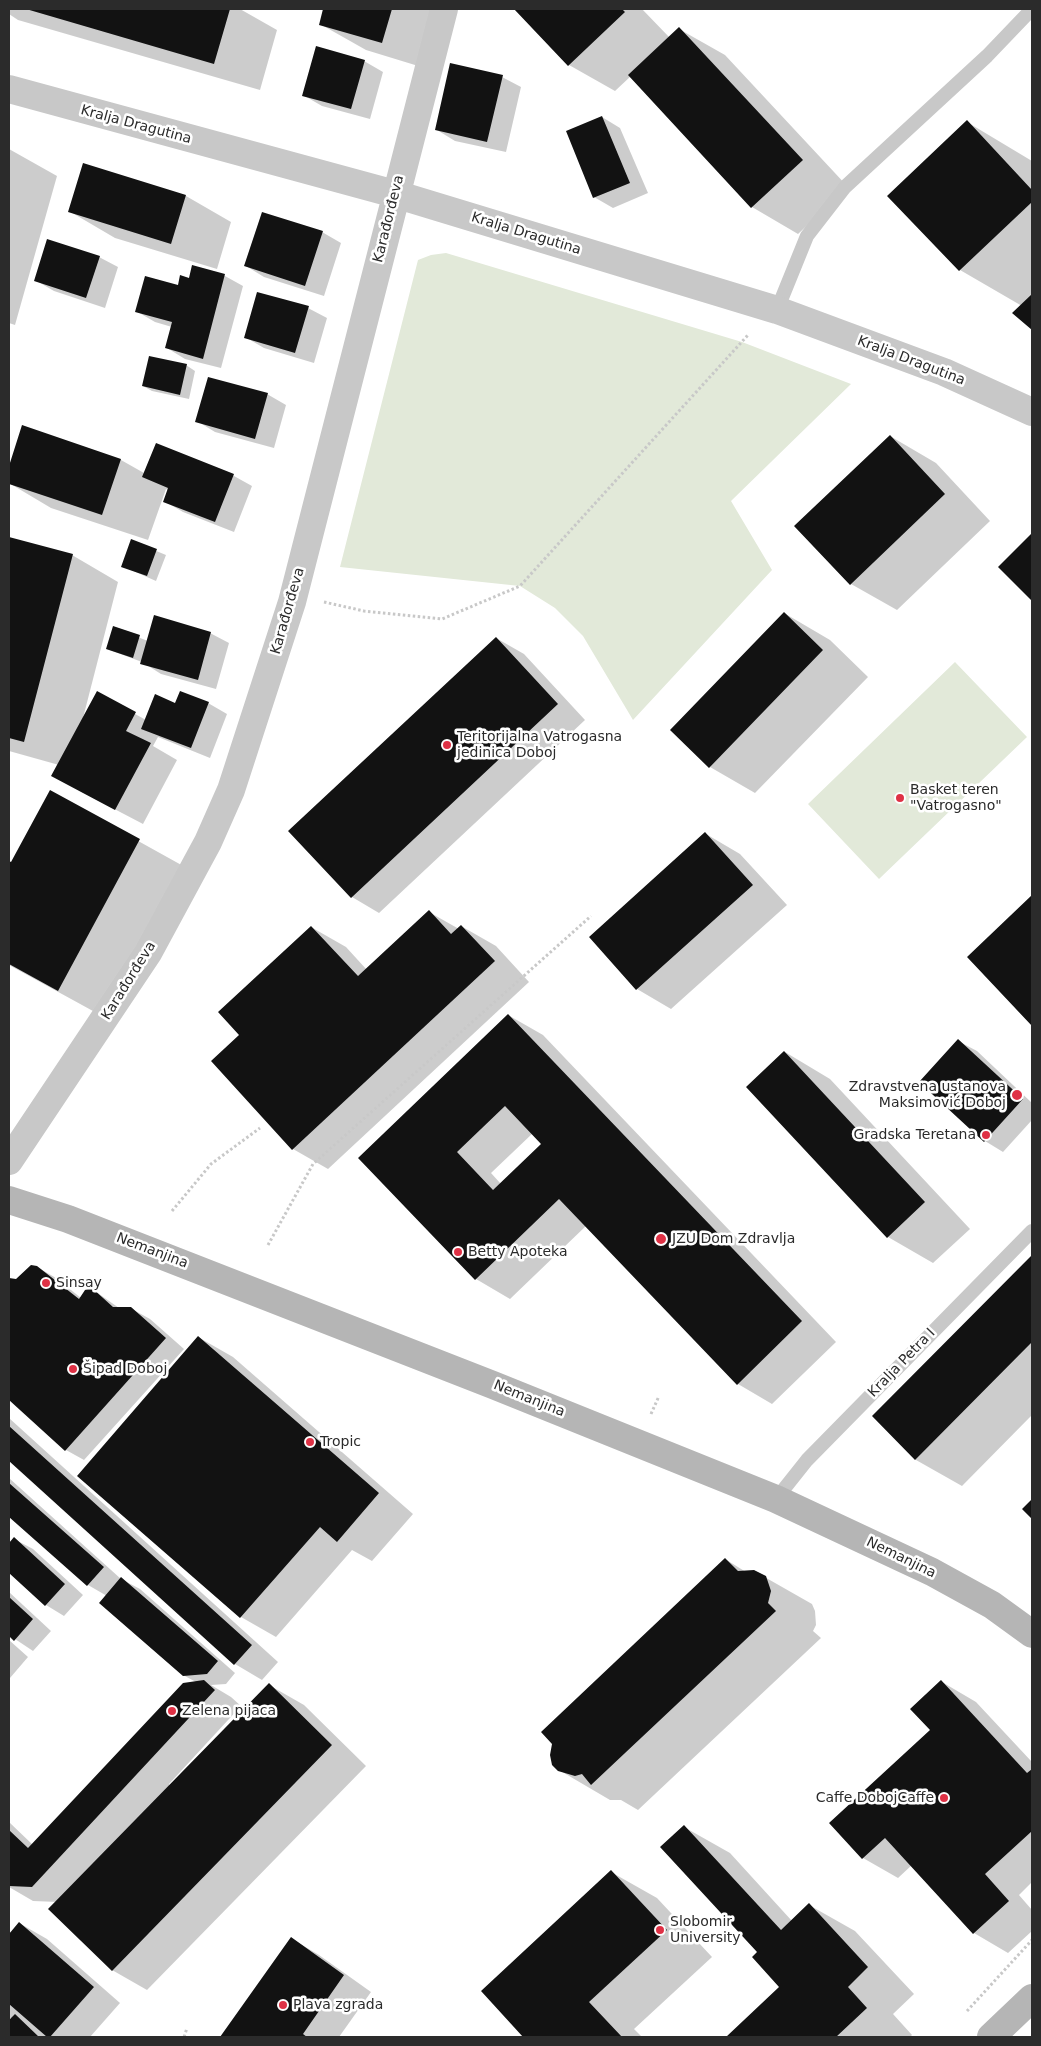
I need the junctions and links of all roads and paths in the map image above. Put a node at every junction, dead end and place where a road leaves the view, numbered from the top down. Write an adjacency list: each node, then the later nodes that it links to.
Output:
1 (444, 9): 4 (street, Karađorđeva)
2 (1032, 10): 5 (lane)
3 (9, 90): 4 (street, Kralja Dragutina)
4 (396, 194): 5 (street, Kralja Dragutina); 11 (street, Karađorđeva)
5 (777, 310): 7 (street, Kralja Dragutina)
6 (750, 333): 8 (path)
7 (1032, 412)
8 (317, 600)
9 (591, 916): 15 (path)
10 (260, 1128): 13 (path)
11 (9, 1161)
12 (9, 1200): 16 (street, Nemanjina)
13 (172, 1211)
14 (1032, 1231): 16 (lane, Kralja Petra I)
15 (268, 1245)
16 (776, 1499): 17 (street, Nemanjina)
17 (1032, 1634)
18 (1032, 1940): 20 (path)
19 (1032, 1998): 23 (street)
20 (967, 2011)
21 (187, 2028): 22 (path)
22 (184, 2037)
23 (991, 2037)

